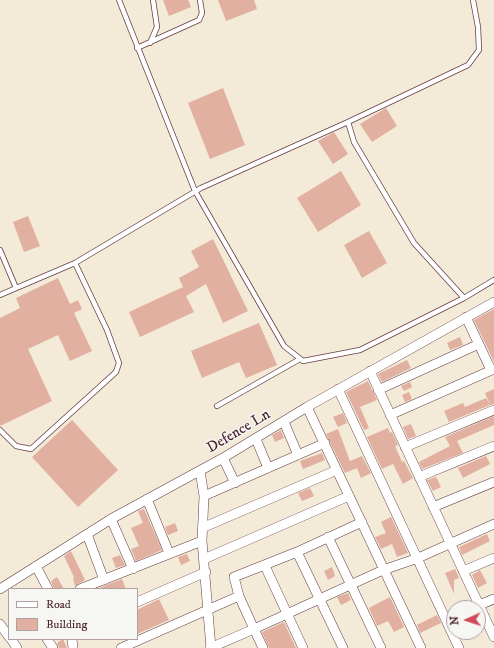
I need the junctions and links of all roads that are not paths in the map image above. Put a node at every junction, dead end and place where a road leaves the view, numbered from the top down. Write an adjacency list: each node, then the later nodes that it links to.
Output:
1 (119, 0): 6 (lane)
2 (153, 0): 5 (lane)
3 (200, 0): 5 (lane)
4 (473, 0): 7 (lane)
5 (150, 43): 6 (lane)
6 (137, 48): 8 (lane)
7 (348, 122): 8 (lane); 14 (lane)
8 (195, 191): 10 (lane); 18 (lane)
9 (0, 250): 12 (lane)
10 (75, 263): 12 (lane); 28 (lane)
11 (494, 280): 14 (lane)
12 (16, 288): 13 (lane)
13 (0, 295)
14 (464, 298): 18 (lane)
15 (494, 302): 16 (street, Defence Ln)
16 (466, 317): 17 (street); 20 (street, Defence Ln)
17 (479, 344): 19 (street); 22 (street)
18 (300, 359): 23 (lane)
19 (493, 370): 26 (street)
20 (370, 371): 21 (street, Defence Ln); 22 (street)
21 (338, 389): 24 (street, Defence Ln); 55 (street)
22 (378, 390): 26 (street)
23 (217, 406)
24 (307, 407): 27 (street, Defence Ln); 30 (street)
25 (494, 410): 32 (street)
26 (390, 415): 32 (street)
27 (284, 422): 29 (street, Defence Ln); 33 (street)
28 (0, 430)
29 (256, 439): 34 (street, Defence Ln); 35 (street)
30 (325, 443): 33 (street); 36 (street)
31 (494, 446): 38 (street)
32 (405, 447): 38 (street)
33 (298, 455): 35 (street)
34 (224, 458): 37 (street, Defence Ln); 40 (street)
35 (268, 468): 40 (street)
36 (337, 470): 42 (street); 48 (street)
37 (200, 471): 41 (street); 43 (street, Defence Ln)
38 (419, 477): 44 (street)
39 (494, 482): 44 (street)
40 (235, 484): 41 (street)
41 (204, 496): 48 (street)
42 (349, 496): 46 (street); 57 (street)
43 (147, 499): 45 (street, Defence Ln); 54 (street)
44 (433, 507): 52 (street)
45 (111, 519): 49 (street, Defence Ln); 60 (street)
46 (362, 522): 50 (street); 61 (street)
47 (494, 524): 52 (street)
48 (202, 528): 51 (street)
49 (87, 534): 58 (street, Defence Ln); 64 (street)
50 (328, 537): 53 (street); 66 (street)
51 (202, 541): 54 (street); 57 (street)
52 (450, 543): 55 (street); 62 (street)
53 (297, 552): 59 (street); 71 (street)
54 (169, 553): 60 (street)
55 (418, 558): 61 (street); 88 (street)
56 (494, 558): 62 (street)
57 (204, 559): 63 (street)
58 (36, 566): 65 (street, Defence Ln); 68 (street)
59 (265, 566): 70 (street); 75 (street)
60 (133, 570): 64 (street)
61 (383, 570): 66 (street); 87 (street)
62 (463, 571): 72 (street)
63 (206, 572): 73 (street); 74 (street)
64 (104, 580): 69 (street)
65 (11, 586): 67 (street, Defence Ln)
66 (351, 586): 71 (street); 86 (street)
67 (0, 588)
68 (47, 588)
69 (83, 588)
70 (239, 596): 74 (street); 78 (street)
71 (320, 599): 75 (street); 85 (street)
72 (477, 600)
73 (138, 602)
74 (208, 609): 81 (street); 82 (street)
75 (286, 614): 78 (street); 84 (street)
76 (486, 620): 80 (street)
77 (0, 624): 79 (street)
78 (254, 629): 82 (street); 83 (street)
79 (8, 635)
80 (494, 637)
81 (121, 648)
82 (211, 648)
83 (263, 648)
84 (302, 648)
85 (343, 648)
86 (381, 648)
87 (421, 648)
88 (459, 648)

